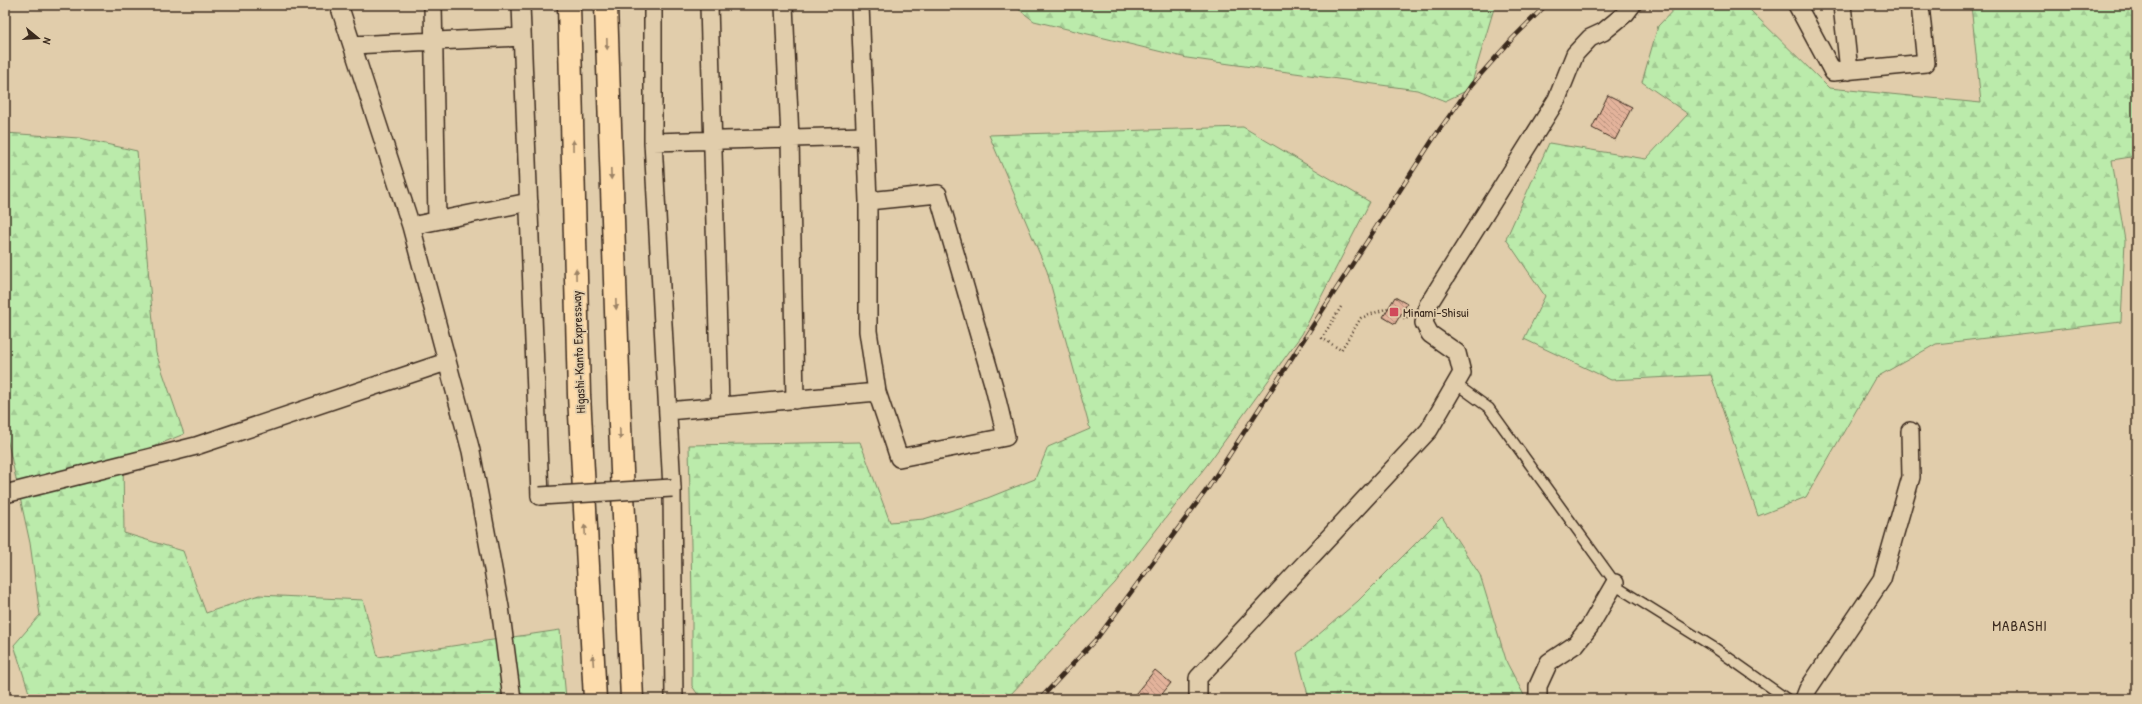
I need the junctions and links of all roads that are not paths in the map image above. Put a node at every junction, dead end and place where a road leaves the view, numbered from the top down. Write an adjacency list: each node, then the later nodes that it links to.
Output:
1 (339, 5): 16 (street)
2 (433, 5): 15 (street)
3 (521, 5): 14 (street)
4 (569, 5): 37 (highway, Higashi-Kanto Expressway, one-way to 4)
5 (606, 5): 38 (highway, one-way to 38)
6 (653, 5): 21 (street)
7 (710, 5): 20 (street)
8 (784, 5): 19 (street)
9 (860, 5): 18 (street)
10 (1632, 5): 27 (street)
11 (1798, 5): 17 (street)
12 (1842, 5): 17 (street)
13 (1920, 5): 17 (street)
14 (522, 37): 15 (street); 23 (street)
15 (434, 41): 16 (street); 24 (street)
16 (352, 45): 25 (street)
17 (1849, 71)
18 (864, 136): 19 (street); 22 (street)
19 (790, 138): 20 (street); 29 (street)
20 (714, 140): 21 (street); 30 (street)
21 (653, 142): 31 (street)
22 (868, 201): 28 (street); 28 (street)
23 (528, 202): 24 (street); 33 (street, bridge)
24 (437, 220): 25 (street)
25 (411, 226): 26 (street)
26 (446, 362): 34 (street); 36 (street)
27 (1456, 384): 35 (lane); 40 (street)
28 (877, 392): 29 (street)
29 (795, 400): 30 (street)
30 (720, 406): 31 (street)
31 (668, 411): 33 (street)
32 (1910, 431): 43 (street)
33 (672, 488): 39 (street)
34 (5, 494)
35 (1615, 583): 41 (street); 42 (lane)
36 (512, 699)
37 (595, 699)
38 (632, 699)
39 (674, 699)
40 (1198, 699)
41 (1538, 699)
42 (1788, 699)
43 (1804, 699)

